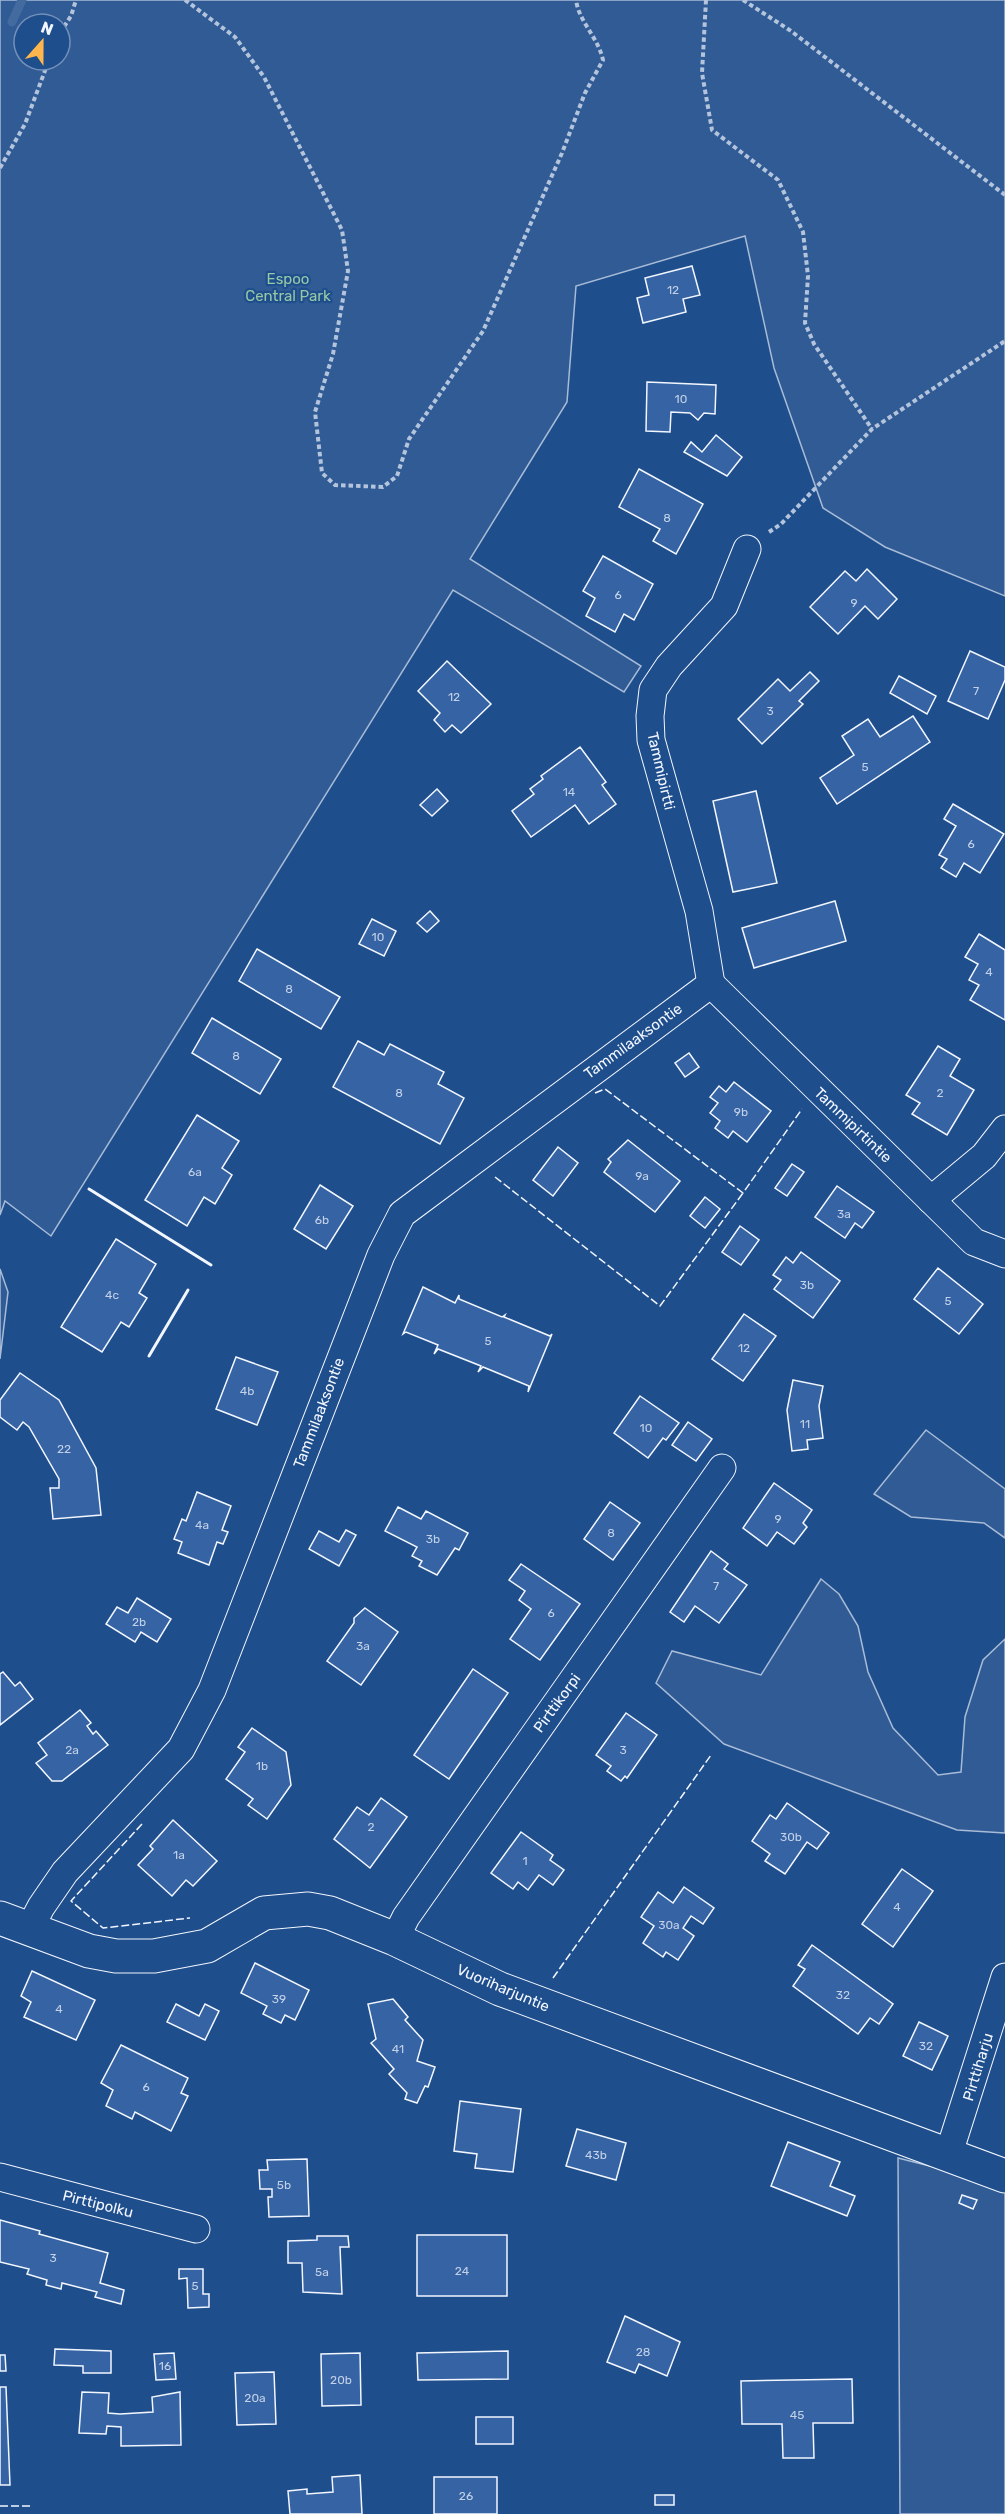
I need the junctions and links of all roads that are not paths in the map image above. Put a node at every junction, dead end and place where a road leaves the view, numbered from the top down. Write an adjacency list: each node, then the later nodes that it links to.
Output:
1 (747, 549): 2 (street, Tammipirtti)
2 (711, 984): 4 (street, Tammipirtintie); 7 (street, Tammilaaksontie)
3 (1005, 1129): 4 (street)
4 (931, 1200): 5 (street, Tammipirtintie)
5 (1005, 1254)
6 (722, 1468): 8 (street, Pirttikorpi)
7 (14, 1924): 8 (street, Vuoriharjuntie)
8 (394, 1939): 10 (street, Vuoriharjuntie)
9 (1005, 1977): 10 (street, Pirttiharju)
10 (948, 2156): 11 (street, Vuoriharjuntie)
11 (1005, 2176)
12 (0, 2177): 13 (street, Pirttipolku)
13 (196, 2229)

